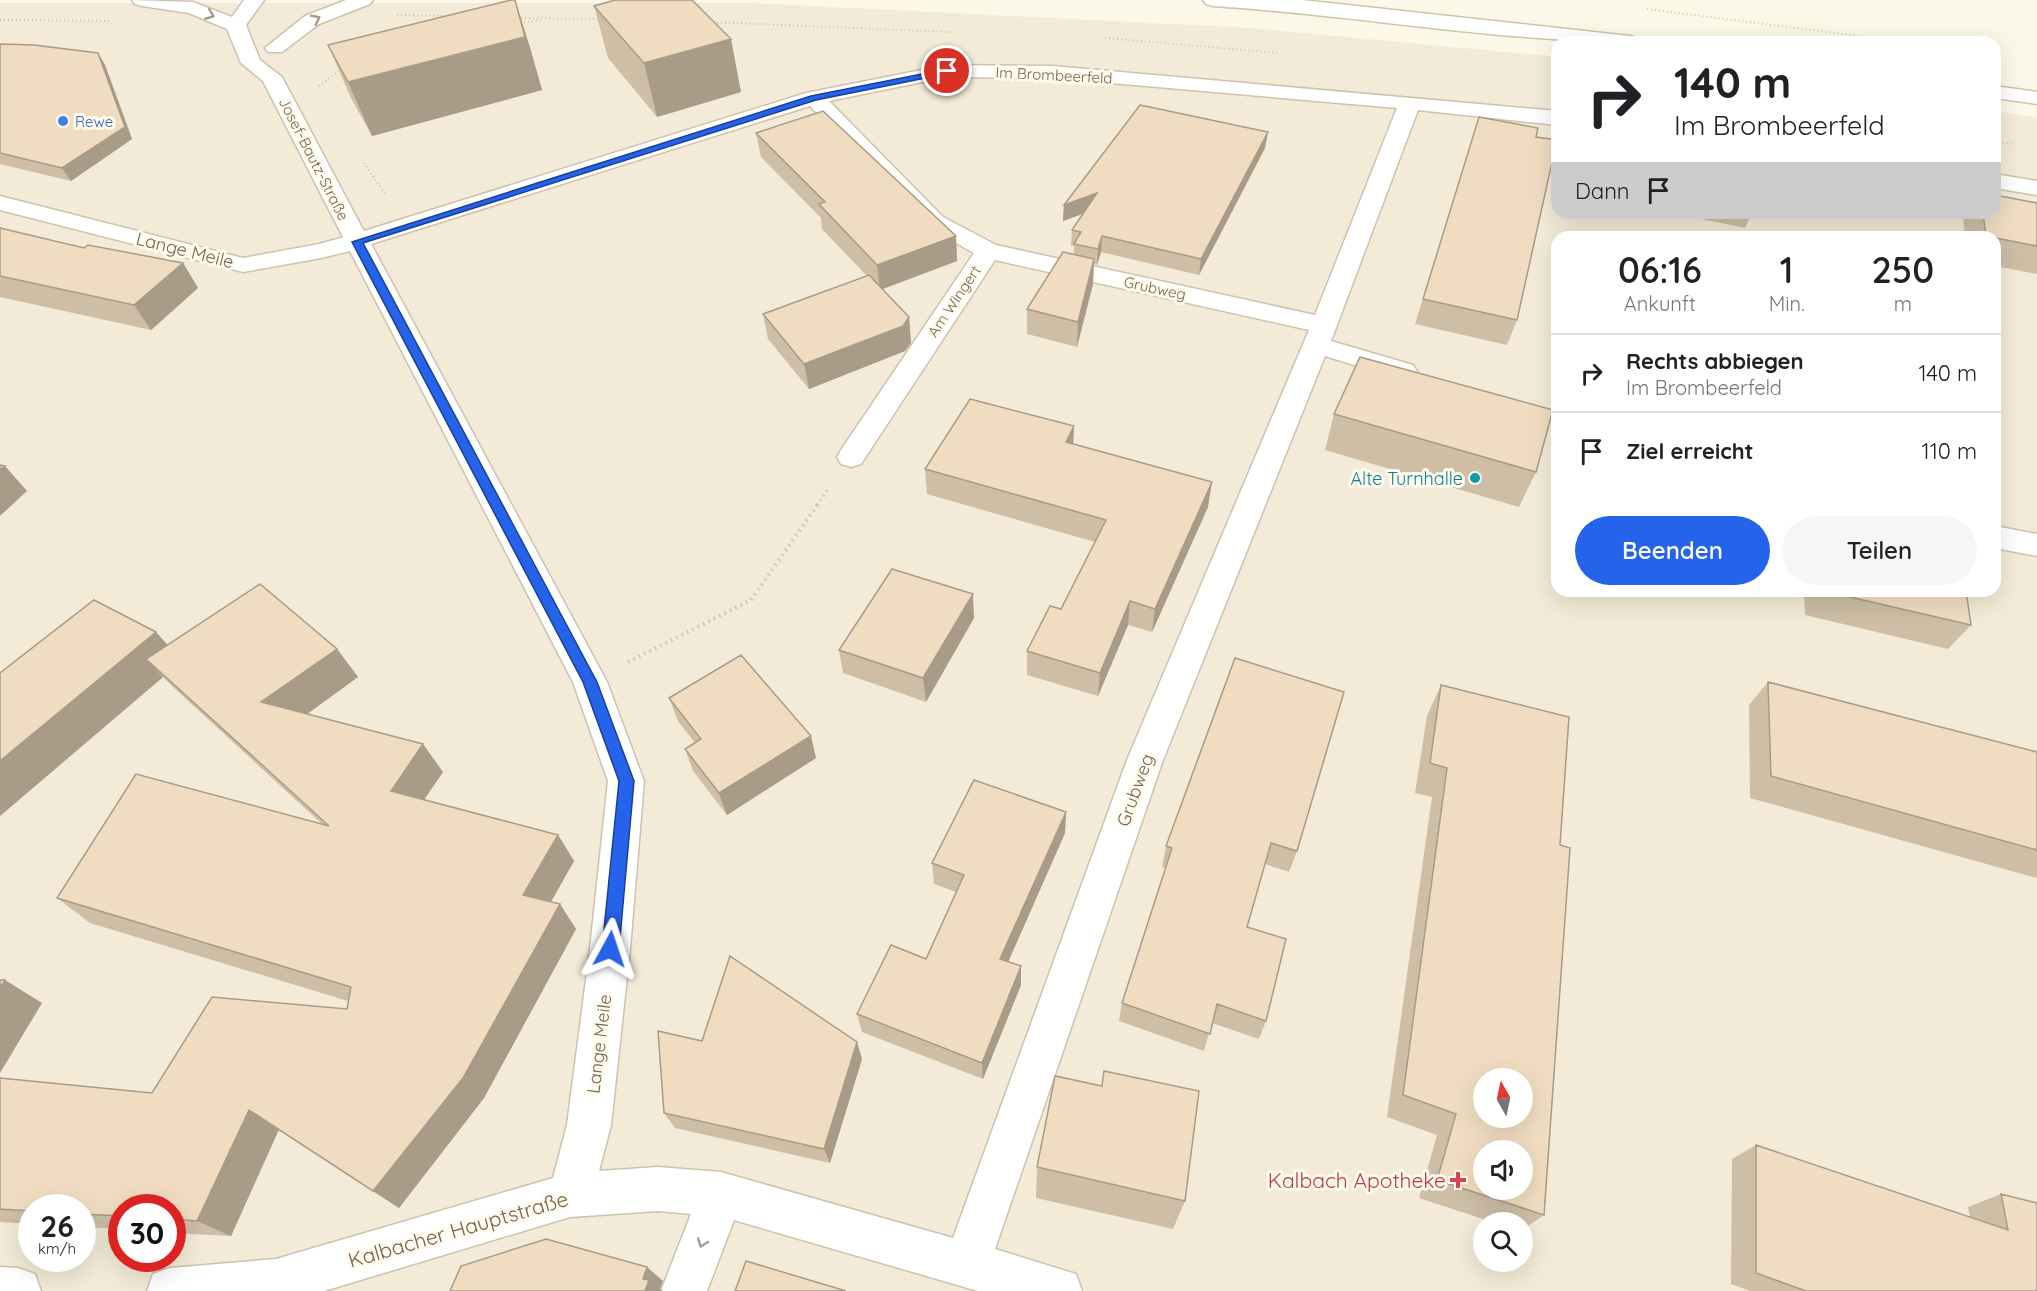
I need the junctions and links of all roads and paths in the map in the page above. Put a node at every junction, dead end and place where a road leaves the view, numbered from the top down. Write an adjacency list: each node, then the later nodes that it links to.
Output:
1 (142, 0): 11 (street, one-way to 11)
2 (254, 0): 11 (street)
3 (363, 0): 14 (street, one-way to 3)
4 (1213, 0): 12 (street)
5 (1641, 9): 13 (path)
6 (289, 13): 14 (street, Josef-Bautz-Straße)
7 (557, 18): 10 (path)
8 (0, 20): 9 (path)
9 (115, 21)
10 (512, 24)
11 (236, 26): 16 (street, Josef-Bautz-Straße)
12 (1576, 36)
13 (1858, 36)
14 (275, 48): 16 (street, Josef-Bautz-Straße)
15 (344, 68): 17 (path)
16 (272, 77): 28 (street, Josef-Bautz-Straße)
17 (316, 88)
18 (2001, 93): 20 (street)
19 (814, 98): 21 (street, Im Brombeerfeld); 27 (street, Im Brombeerfeld); 29 (street, Am Wingert)
20 (2037, 98)
21 (1410, 103): 22 (street, Im Brombeerfeld); 30 (street, Grubweg)
22 (1551, 117)
23 (361, 158): 27 (path)
24 (2001, 182): 25 (street)
25 (2037, 188)
26 (0, 203): 28 (street, Lange Meile)
27 (406, 227): 28 (street, Im Brombeerfeld)
28 (357, 242): 35 (street, Lange Meile)
29 (988, 251): 30 (street, Grubweg); 32 (street, Am Wingert)
30 (1319, 335): 31 (street); 38 (street, Grubweg)
31 (1431, 379)
32 (851, 457): 35 (path)
33 (2001, 538): 34 (street)
34 (2037, 545)
35 (590, 682): 37 (street, Lange Meile)
36 (721, 1194): 37 (street, Kalbacher Hauptstraße); 38 (street, Kalbacher Hauptstraße); 43 (street, one-way to 43)
37 (570, 1196): 39 (street, Kalbacher Hauptstraße)
38 (967, 1264): 44 (street, Kalbacher Hauptstraße)
39 (275, 1287): 42 (street, Kalbacher Hauptstraße)
40 (0, 1290): 41 (street)
41 (18, 1291)
42 (170, 1291)
43 (684, 1291)
44 (1059, 1291)

